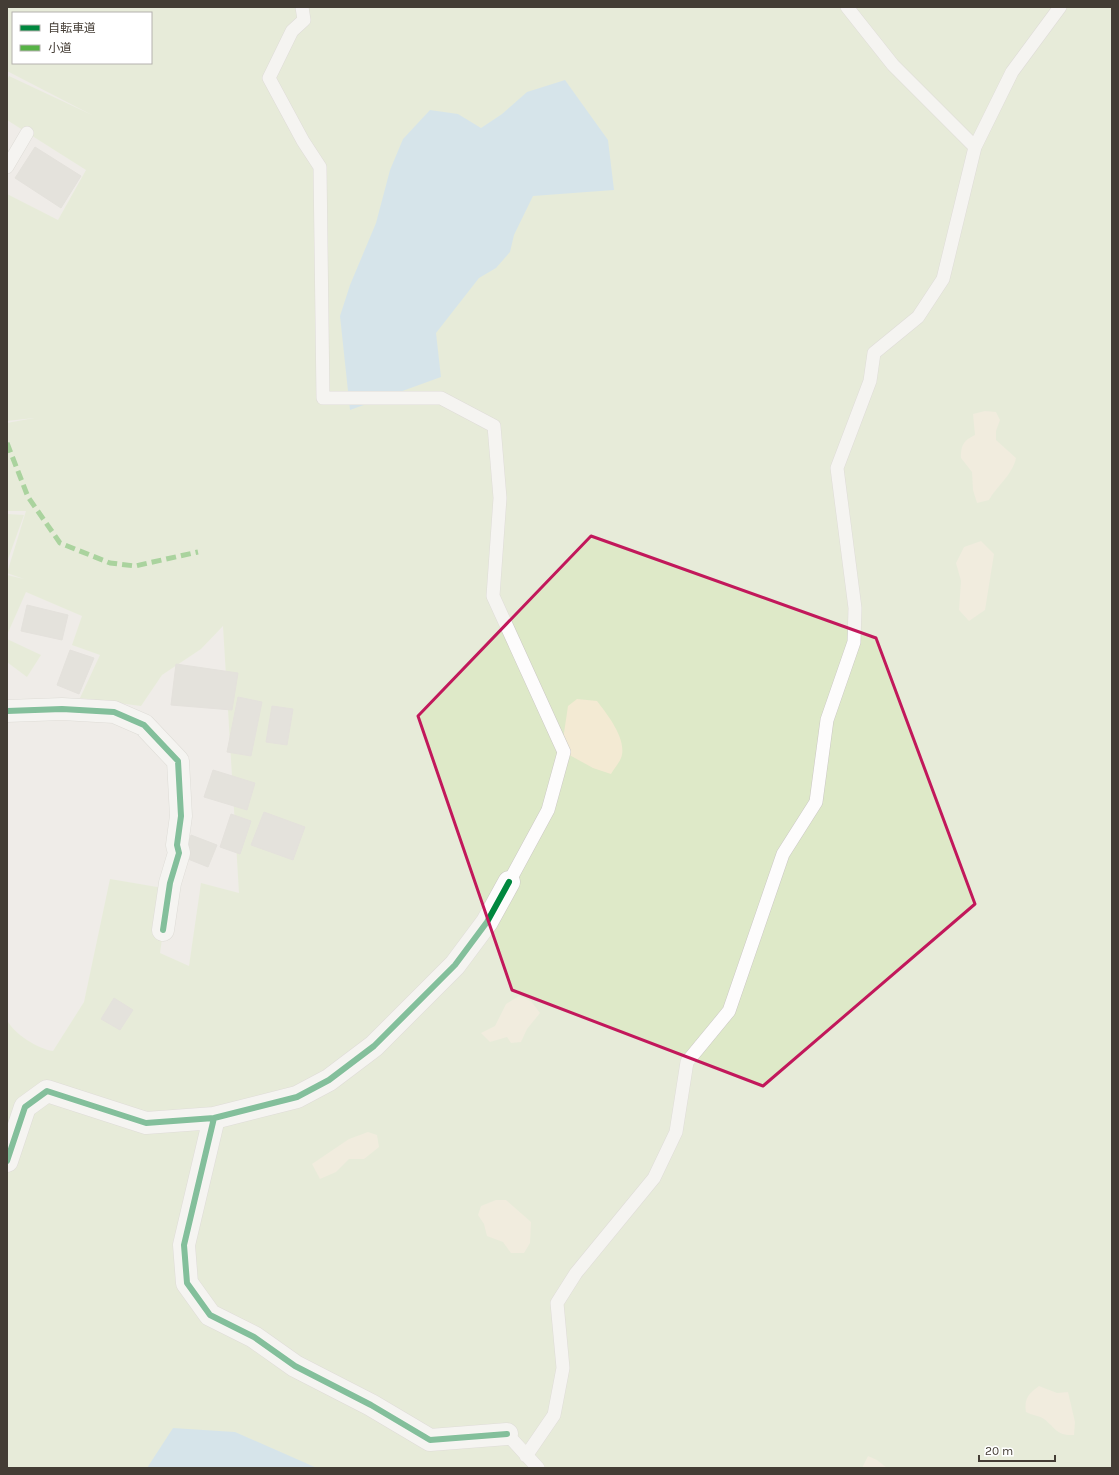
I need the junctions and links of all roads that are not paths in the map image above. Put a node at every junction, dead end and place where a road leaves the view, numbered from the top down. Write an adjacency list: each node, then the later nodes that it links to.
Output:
1 (302, 7): 8 (lane)
2 (847, 7): 5 (lane)
3 (1060, 7): 5 (lane)
4 (27, 133): 6 (lane)
5 (975, 147): 13 (lane)
6 (7, 167)
7 (7, 711): 9 (street)
8 (509, 882): 10 (street)
9 (163, 930)
10 (214, 1118): 11 (street); 12 (street)
11 (7, 1161)
12 (506, 1434): 13 (lane)
13 (526, 1456): 14 (lane)
14 (538, 1468)

